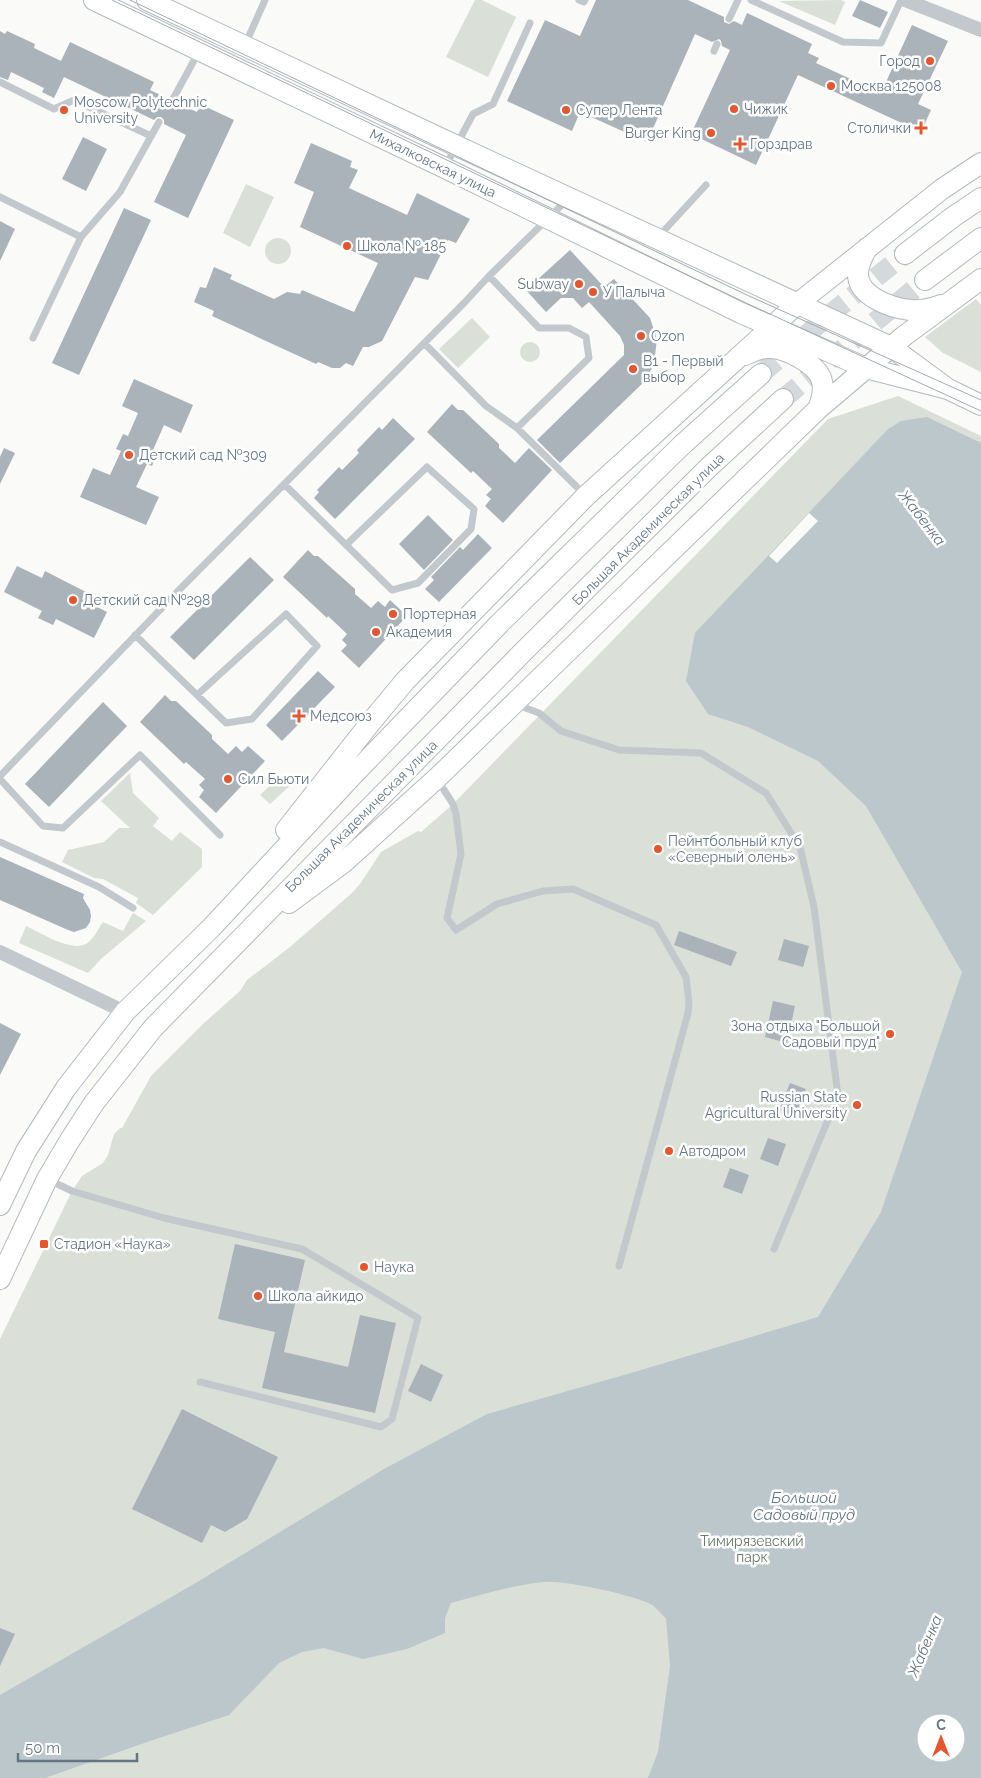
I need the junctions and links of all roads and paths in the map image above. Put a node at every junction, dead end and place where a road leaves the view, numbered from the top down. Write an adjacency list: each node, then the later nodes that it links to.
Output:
1 (94, 0): 14 (main road, Михалковская улица)
2 (147, 0): 13 (main road, Михалковская улица)
3 (265, 0): 13 (lane)
4 (579, 0): 5 (lane)
5 (585, 0)
6 (738, 0): 10 (lane)
7 (752, 0): 8 (lane)
8 (901, 0)
9 (905, 0): 12 (street)
10 (729, 19)
11 (530, 24): 19 (lane)
12 (981, 30)
13 (244, 46): 19 (main road, Михалковская улица)
14 (199, 50): 16 (lane); 21 (main road, Михалковская улица)
15 (0, 82): 18 (lane)
16 (172, 101)
17 (159, 122): 18 (lane)
18 (151, 136): 27 (lane)
19 (456, 146): 21 (lane); 24 (main road, Михалковская улица)
20 (981, 163): 30 (main road)
21 (445, 168): 26 (main road, Михалковская улица)
22 (706, 185): 29 (lane)
23 (0, 197): 27 (lane)
24 (569, 198): 26 (lane); 29 (main road, Михалковская улица)
25 (981, 198): 31 (main road)
26 (548, 219): 32 (lane); 37 (main road, Михалковская улица)
27 (80, 237): 38 (lane)
28 (981, 238): 34 (main road)
29 (656, 239): 36 (main road, Михалковская улица)
30 (867, 248): 35 (main road); 36 (main road)
31 (905, 254)
32 (489, 276): 39 (lane); 48 (lane)
33 (981, 279): 35 (main road)
34 (925, 280)
35 (949, 301): 40 (main road)
36 (797, 304): 37 (main road); 40 (main road, Михалковская улица)
37 (772, 327): 41 (main road); 42 (main road, Михалковская улица)
38 (33, 338)
39 (424, 343): 48 (lane); 49 (lane)
40 (891, 347): 42 (main road); 44 (main road, Михалковская улица)
41 (737, 358): 47 (main road); 50 (main road)
42 (866, 368): 44 (main road, Михалковская улица); 47 (main road)
43 (761, 374): 60 (main road)
44 (948, 389): 46 (main road)
45 (783, 399): 61 (main road, Большая Академическая улица)
46 (981, 405)
47 (818, 409): 54 (main road)
48 (517, 428): 50 (lane)
49 (284, 484): 51 (lane); 52 (lane)
50 (586, 496): 60 (main road)
51 (346, 545): 51 (lane)
52 (135, 635): 53 (lane); 55 (lane)
53 (197, 695): 53 (lane)
54 (514, 704): 56 (main road); 66 (lane)
55 (0, 778): 57 (lane)
56 (437, 778): 61 (main road); 67 (lane)
57 (220, 835)
58 (0, 842): 59 (lane)
59 (133, 908)
60 (212, 927): 63 (main road)
61 (241, 937): 64 (main road, Большая Академическая улица)
62 (0, 952): 63 (street)
63 (125, 1012): 65 (main road)
64 (47, 1178): 68 (main road, Большая Академическая улица); 69 (lane)
65 (0, 1205)
66 (774, 1249)
67 (619, 1266)
68 (0, 1279)
69 (200, 1382)

